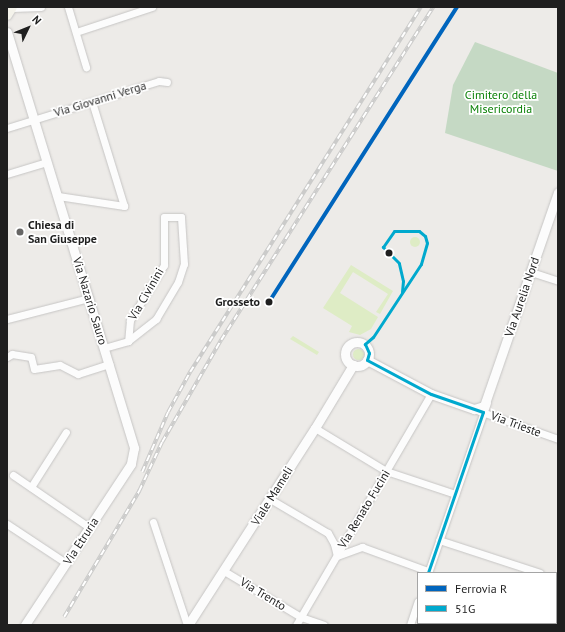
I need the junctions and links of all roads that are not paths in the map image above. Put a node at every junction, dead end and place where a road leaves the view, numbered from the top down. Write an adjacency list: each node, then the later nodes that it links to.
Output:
1 (68, 7): 6 (street)
2 (152, 7): 6 (street)
3 (38, 8): 4 (street)
4 (10, 10)
5 (7, 32): 7 (street, Via Nazario Sauro)
6 (76, 32): 8 (street)
7 (11, 58): 11 (street, Via Nazario Sauro)
8 (86, 67)
9 (167, 82): 10 (street, Via Giovanni Verga)
10 (92, 102): 11 (street, Via Giovanni Verga); 16 (street)
11 (34, 120): 12 (street, Via Giovanni Verga); 13 (street, Via Nazario Sauro)
12 (7, 128)
13 (47, 162): 14 (street); 16 (street, Via Nazario Sauro)
14 (7, 174)
15 (558, 192): 17 (street, Via Aurelia Nord)
16 (58, 196): 19 (street, Via Nazario Sauro)
17 (531, 272): 18 (street); 28 (street, Via Aurelia Nord)
18 (558, 281)
19 (89, 298): 20 (street); 22 (street, Via Nazario Sauro)
20 (7, 319)
21 (128, 341): 21 (street, Via Civinini); 22 (street, Via Civinini)
22 (104, 348): 25 (street, Via Nazario Sauro)
23 (7, 356): 25 (street)
24 (367, 360): 26 (street); 26 (street); 27 (street, Via Trieste)
25 (109, 364): 33 (street, Via Nazario Sauro)
26 (353, 365): 30 (street, Viale Mameli)
27 (431, 394): 29 (street, Via Trieste); 34 (street, Via Renato Fucini)
28 (487, 403): 29 (street, Via Trieste)
29 (479, 410): 32 (street, Via Trieste); 37 (street)
30 (315, 428): 34 (street); 38 (street, Viale Mameli)
31 (66, 432): 36 (street)
32 (558, 439)
33 (133, 456): 41 (street, Via Etruria)
34 (386, 471): 37 (street); 43 (street, Via Renato Fucini)
35 (13, 474): 36 (street)
36 (31, 487): 41 (street)
37 (455, 494): 42 (street)
38 (270, 499): 43 (street); 45 (street, Viale Mameli)
39 (153, 522): 51 (street)
40 (7, 524): 44 (street)
41 (90, 528): 44 (street, Via Etruria)
42 (439, 540): 46 (street); 47 (street)
43 (336, 556): 46 (street); 49 (street, Via Renato Fucini)
44 (66, 564): 50 (street, Via Etruria)
45 (224, 571): 49 (street, Via Trento); 51 (street, Viale Mameli)
46 (428, 572)
47 (537, 572)
48 (417, 604): 54 (street)
49 (301, 617): 52 (street, Via Renato Fucini); 53 (street, Via Trento)
50 (26, 625)
51 (187, 625)
52 (296, 625)
53 (324, 625)
54 (410, 625)

